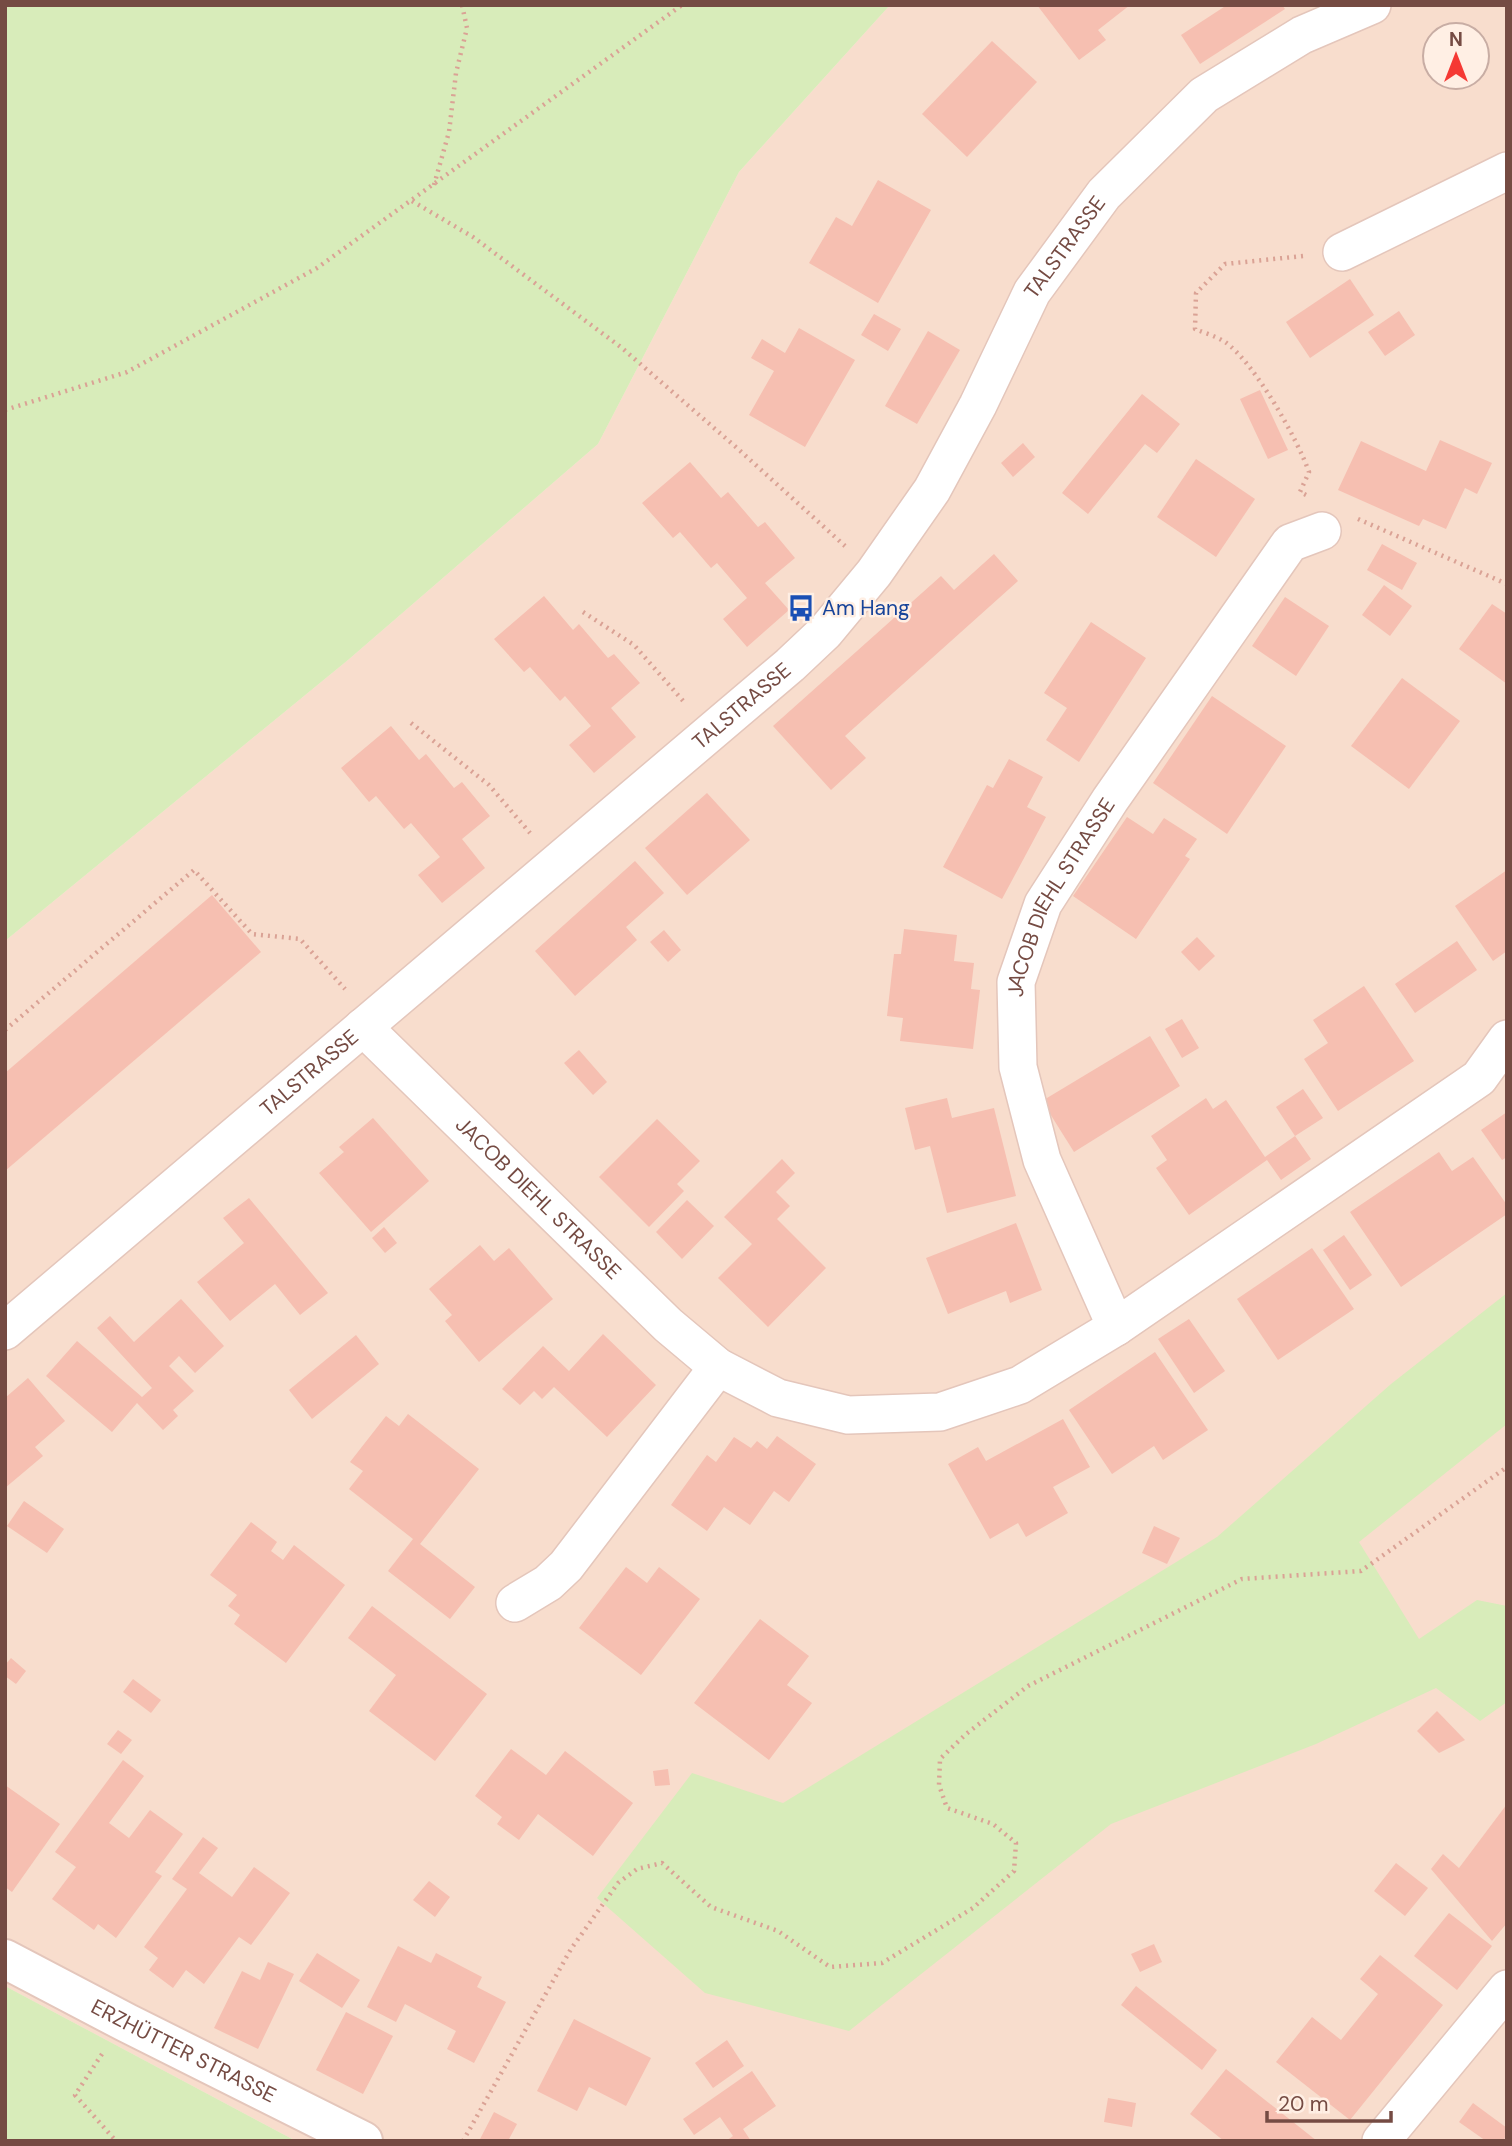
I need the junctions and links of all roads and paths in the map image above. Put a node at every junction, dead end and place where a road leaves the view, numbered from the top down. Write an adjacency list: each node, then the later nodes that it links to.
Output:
1 (462, 5): 5 (path)
2 (682, 5): 5 (path)
3 (1373, 5): 20 (street, TALSTRASSE)
4 (1507, 171): 7 (street)
5 (434, 186): 6 (path)
6 (412, 201): 9 (path); 13 (path)
7 (1342, 252)
8 (1282, 258): 10 (path)
9 (5, 410)
10 (1310, 472)
11 (1322, 531): 23 (street, JACOB DIEHL STRASSE)
12 (1393, 534): 14 (path)
13 (845, 547)
14 (1507, 584)
15 (583, 612): 16 (path)
16 (685, 703)
17 (411, 723): 18 (path)
18 (529, 832)
19 (344, 987): 21 (path)
20 (363, 1027): 24 (street, TALSTRASSE); 25 (street, JACOB DIEHL STRASSE)
21 (5, 1030)
22 (1507, 1039): 23 (street, JACOB DIEHL STRASSE)
23 (1116, 1327): 25 (street, JACOB DIEHL STRASSE)
24 (5, 1331)
25 (718, 1367): 27 (street)
26 (1507, 1467): 33 (path)
27 (515, 1603)
28 (5, 1959): 30 (street, ERZHÜTTER STRASSE)
29 (1507, 1989): 34 (street)
30 (127, 2023): 31 (path); 32 (street, ERZHÜTTER STRASSE)
31 (116, 2141)
32 (363, 2141)
33 (463, 2141)
34 (1381, 2141)

